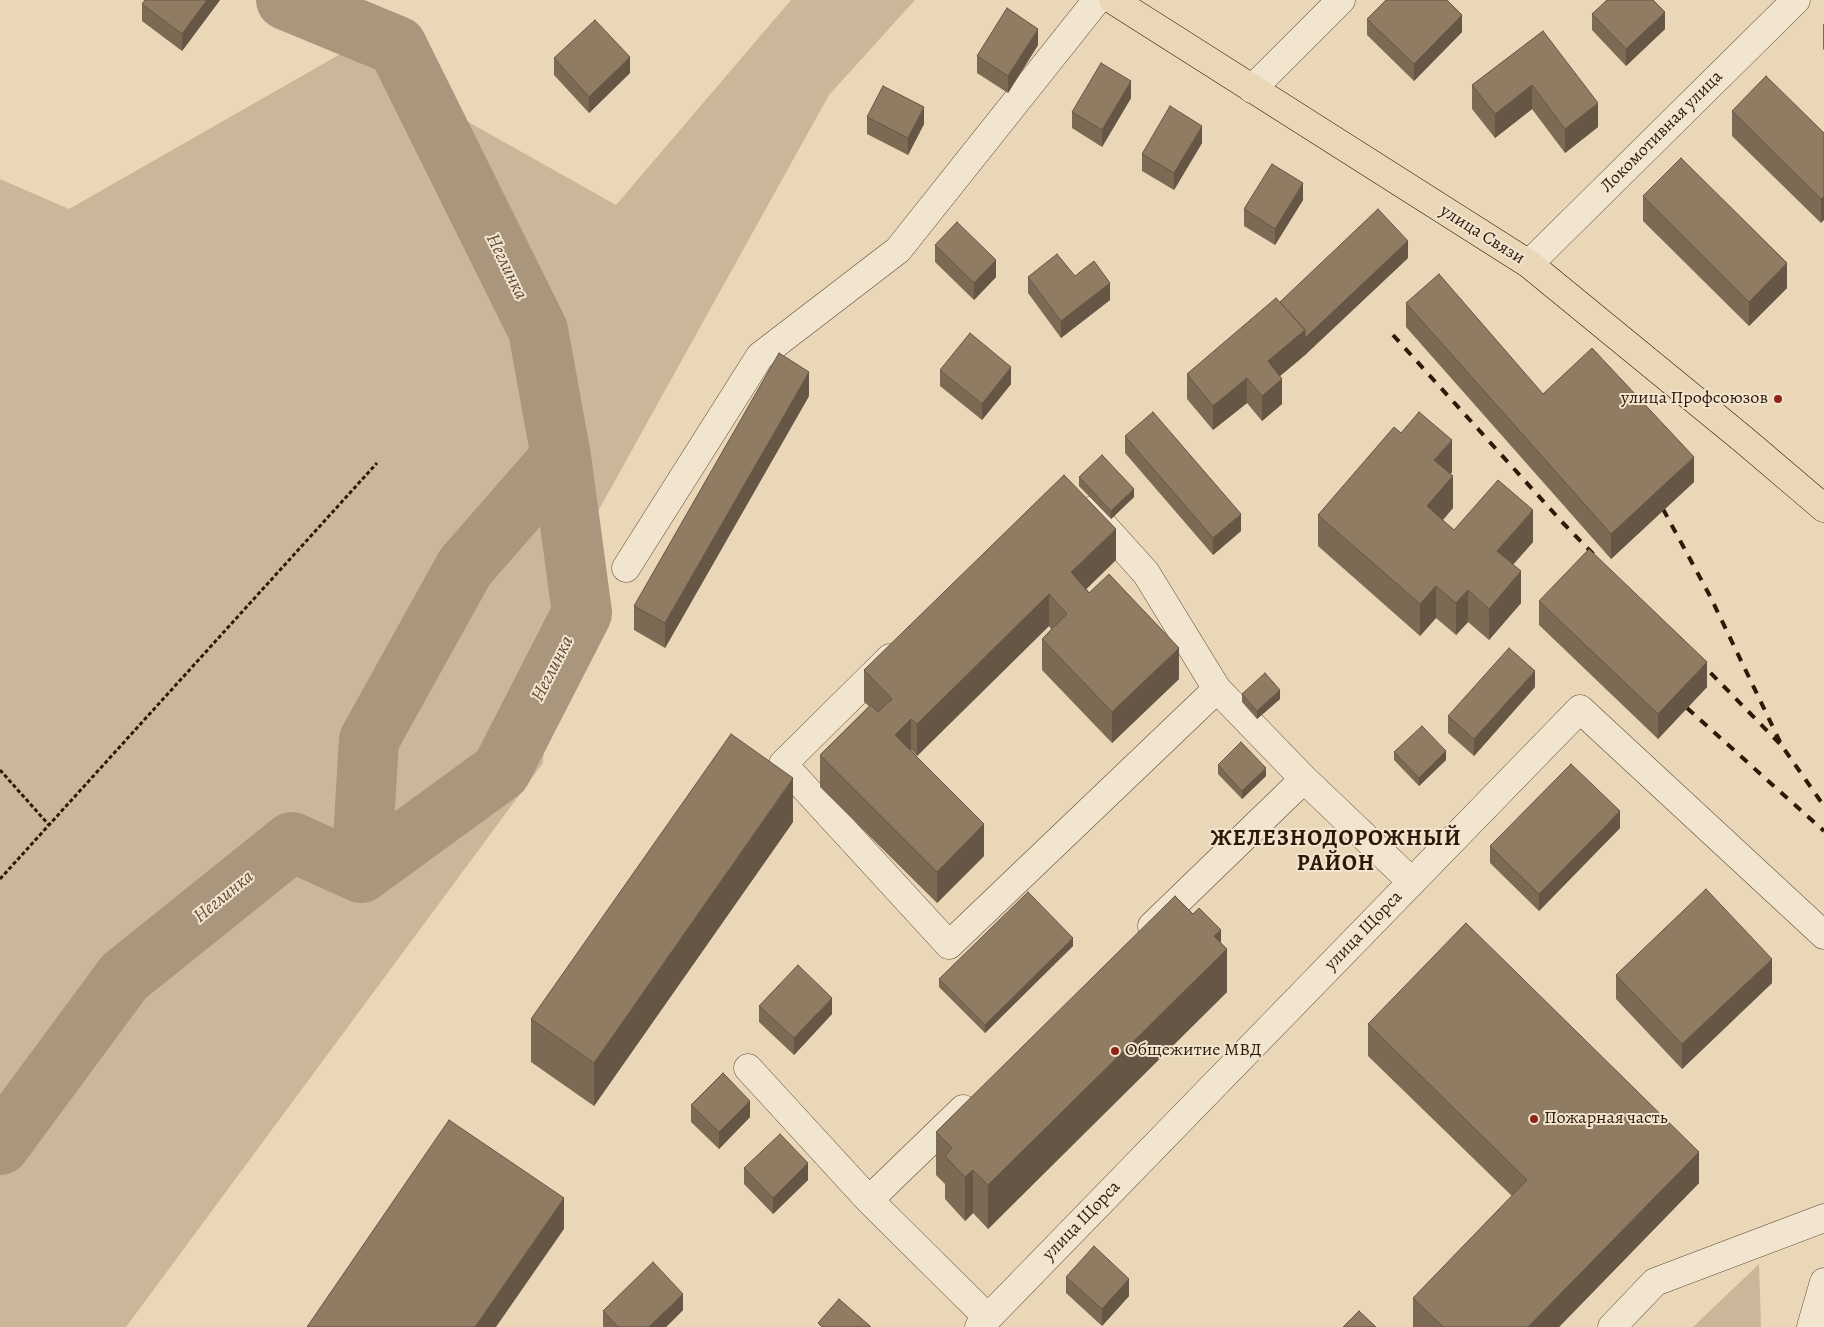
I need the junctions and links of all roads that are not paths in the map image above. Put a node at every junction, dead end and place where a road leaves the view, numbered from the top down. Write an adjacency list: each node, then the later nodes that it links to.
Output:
1 (1097, 0): 9 (street)
2 (1113, 0): 5 (main road, улица Связи)
3 (1341, 0): 5 (street)
4 (1796, 0): 6 (street, Локомотивная улица)
5 (1252, 89): 6 (main road, улица Связи)
6 (1529, 264): 8 (main road, улица Связи)
7 (1071, 490): 11 (street)
8 (1824, 508)
9 (626, 568)
10 (910, 638): 11 (street)
11 (1217, 689): 12 (street)
12 (1304, 779): 13 (street); 15 (street)
13 (1412, 882): 14 (street, улица Щорса); 21 (street, улица Щорса)
14 (1824, 935)
15 (1133, 945)
16 (748, 1068): 18 (street)
17 (983, 1089): 18 (street)
18 (869, 1200): 21 (street)
19 (1824, 1218): 22 (street)
20 (1824, 1282): 23 (street)
21 (983, 1323)
22 (1612, 1327)
23 (1810, 1327)

